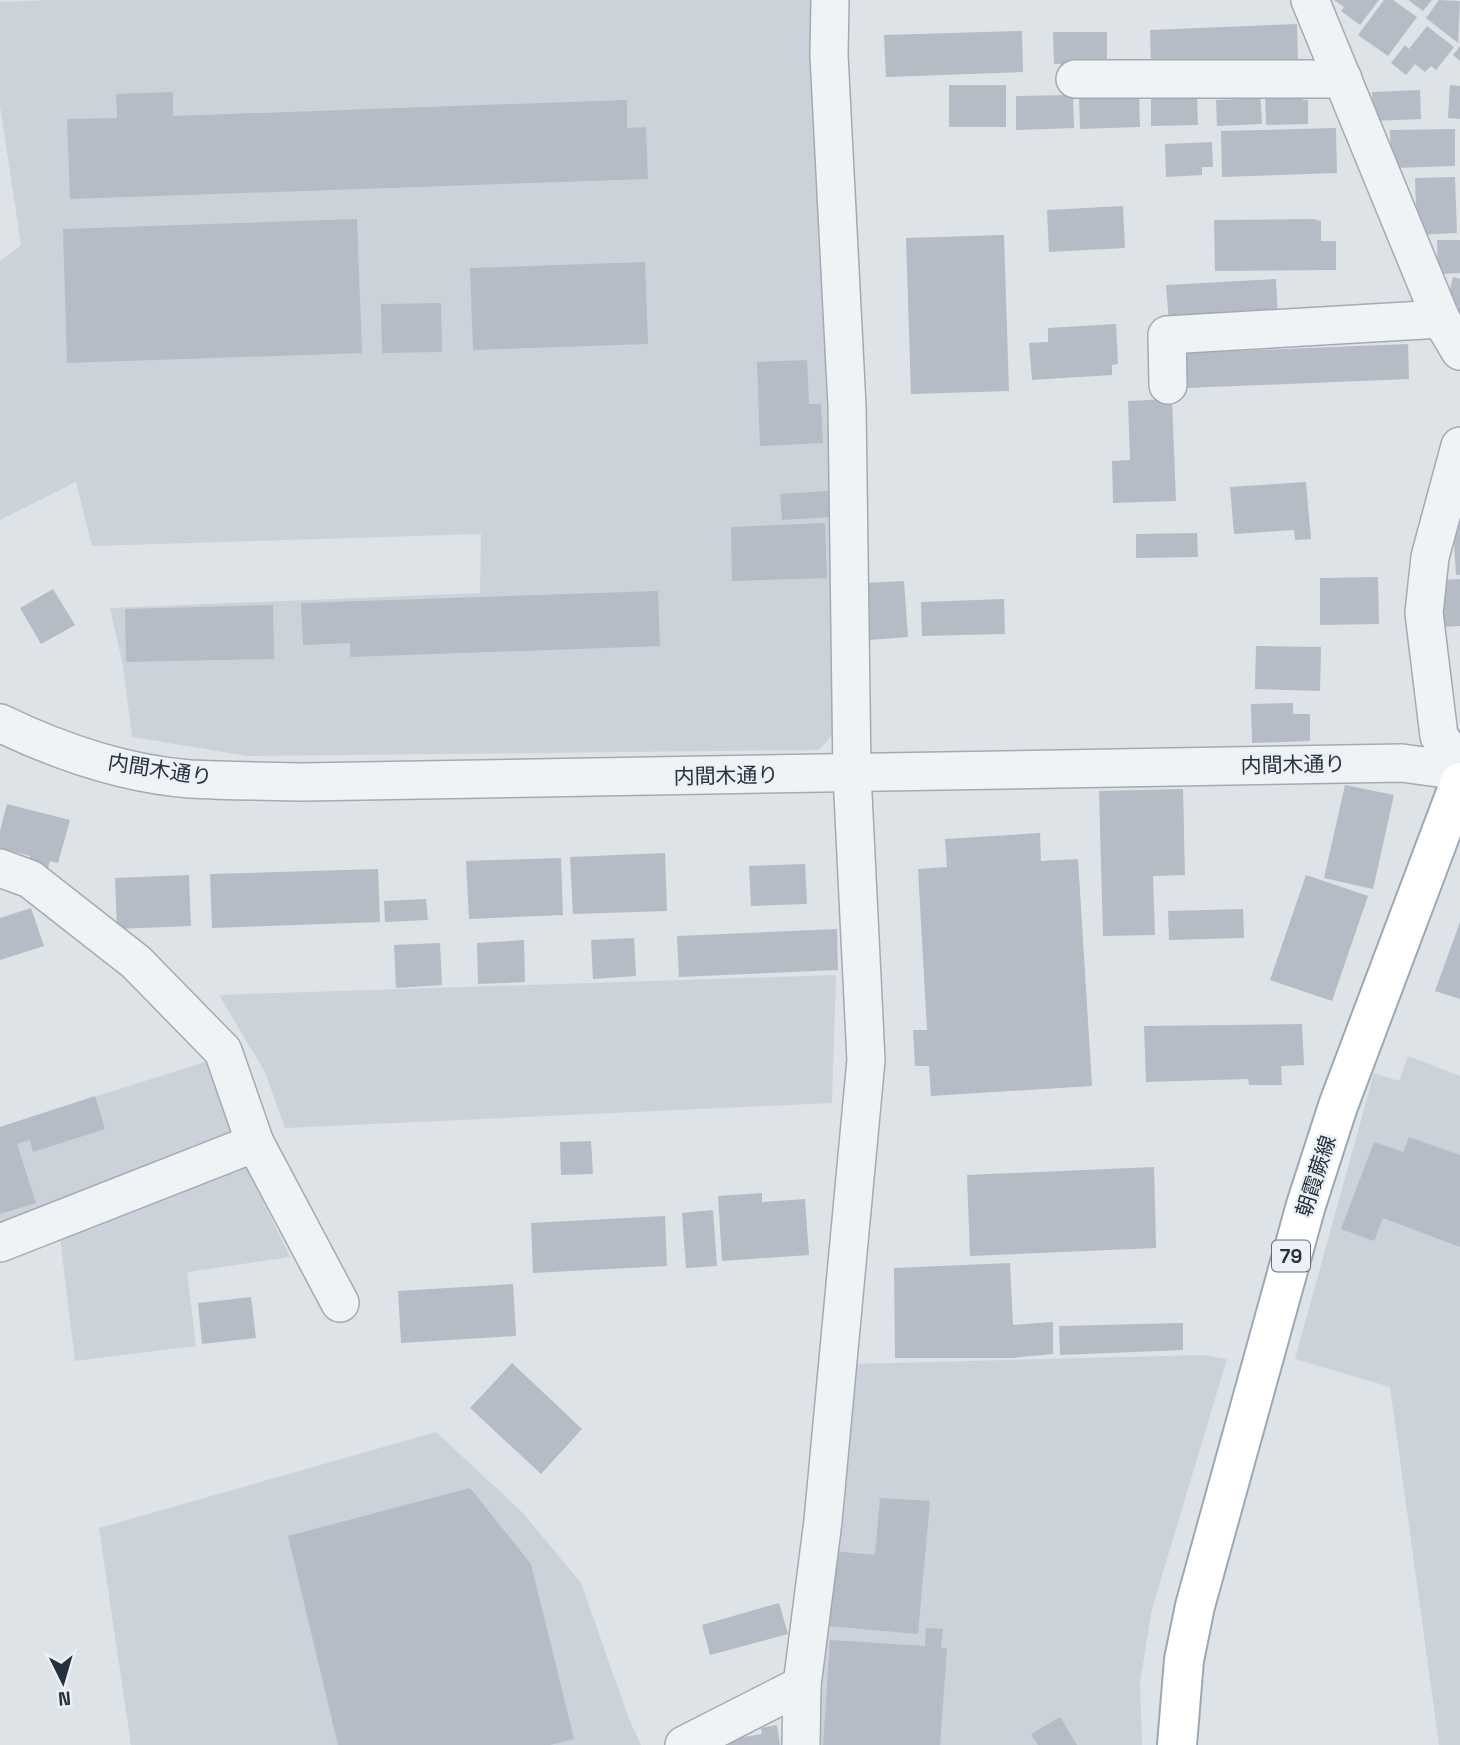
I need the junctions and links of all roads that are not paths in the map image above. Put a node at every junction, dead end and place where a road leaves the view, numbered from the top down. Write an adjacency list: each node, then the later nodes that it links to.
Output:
1 (830, 0): 11 (street)
2 (1311, 0): 4 (street)
3 (1075, 79): 4 (street)
4 (1343, 79): 5 (street)
5 (1441, 319): 6 (street); 7 (street)
6 (1460, 351)
7 (1168, 384)
8 (1460, 446): 10 (street)
9 (0, 723): 11 (street, 内間木通り)
10 (1460, 769): 11 (street, 内間木通り)
11 (852, 774): 17 (street)
12 (1460, 782): 20 (main road, 朝霞蕨線 / 79)
13 (0, 868): 14 (street)
14 (255, 1143): 15 (street); 16 (street)
15 (0, 1242)
16 (340, 1303)
17 (802, 1685): 18 (street); 19 (street)
18 (684, 1745)
19 (801, 1745)
20 (1177, 1745)

